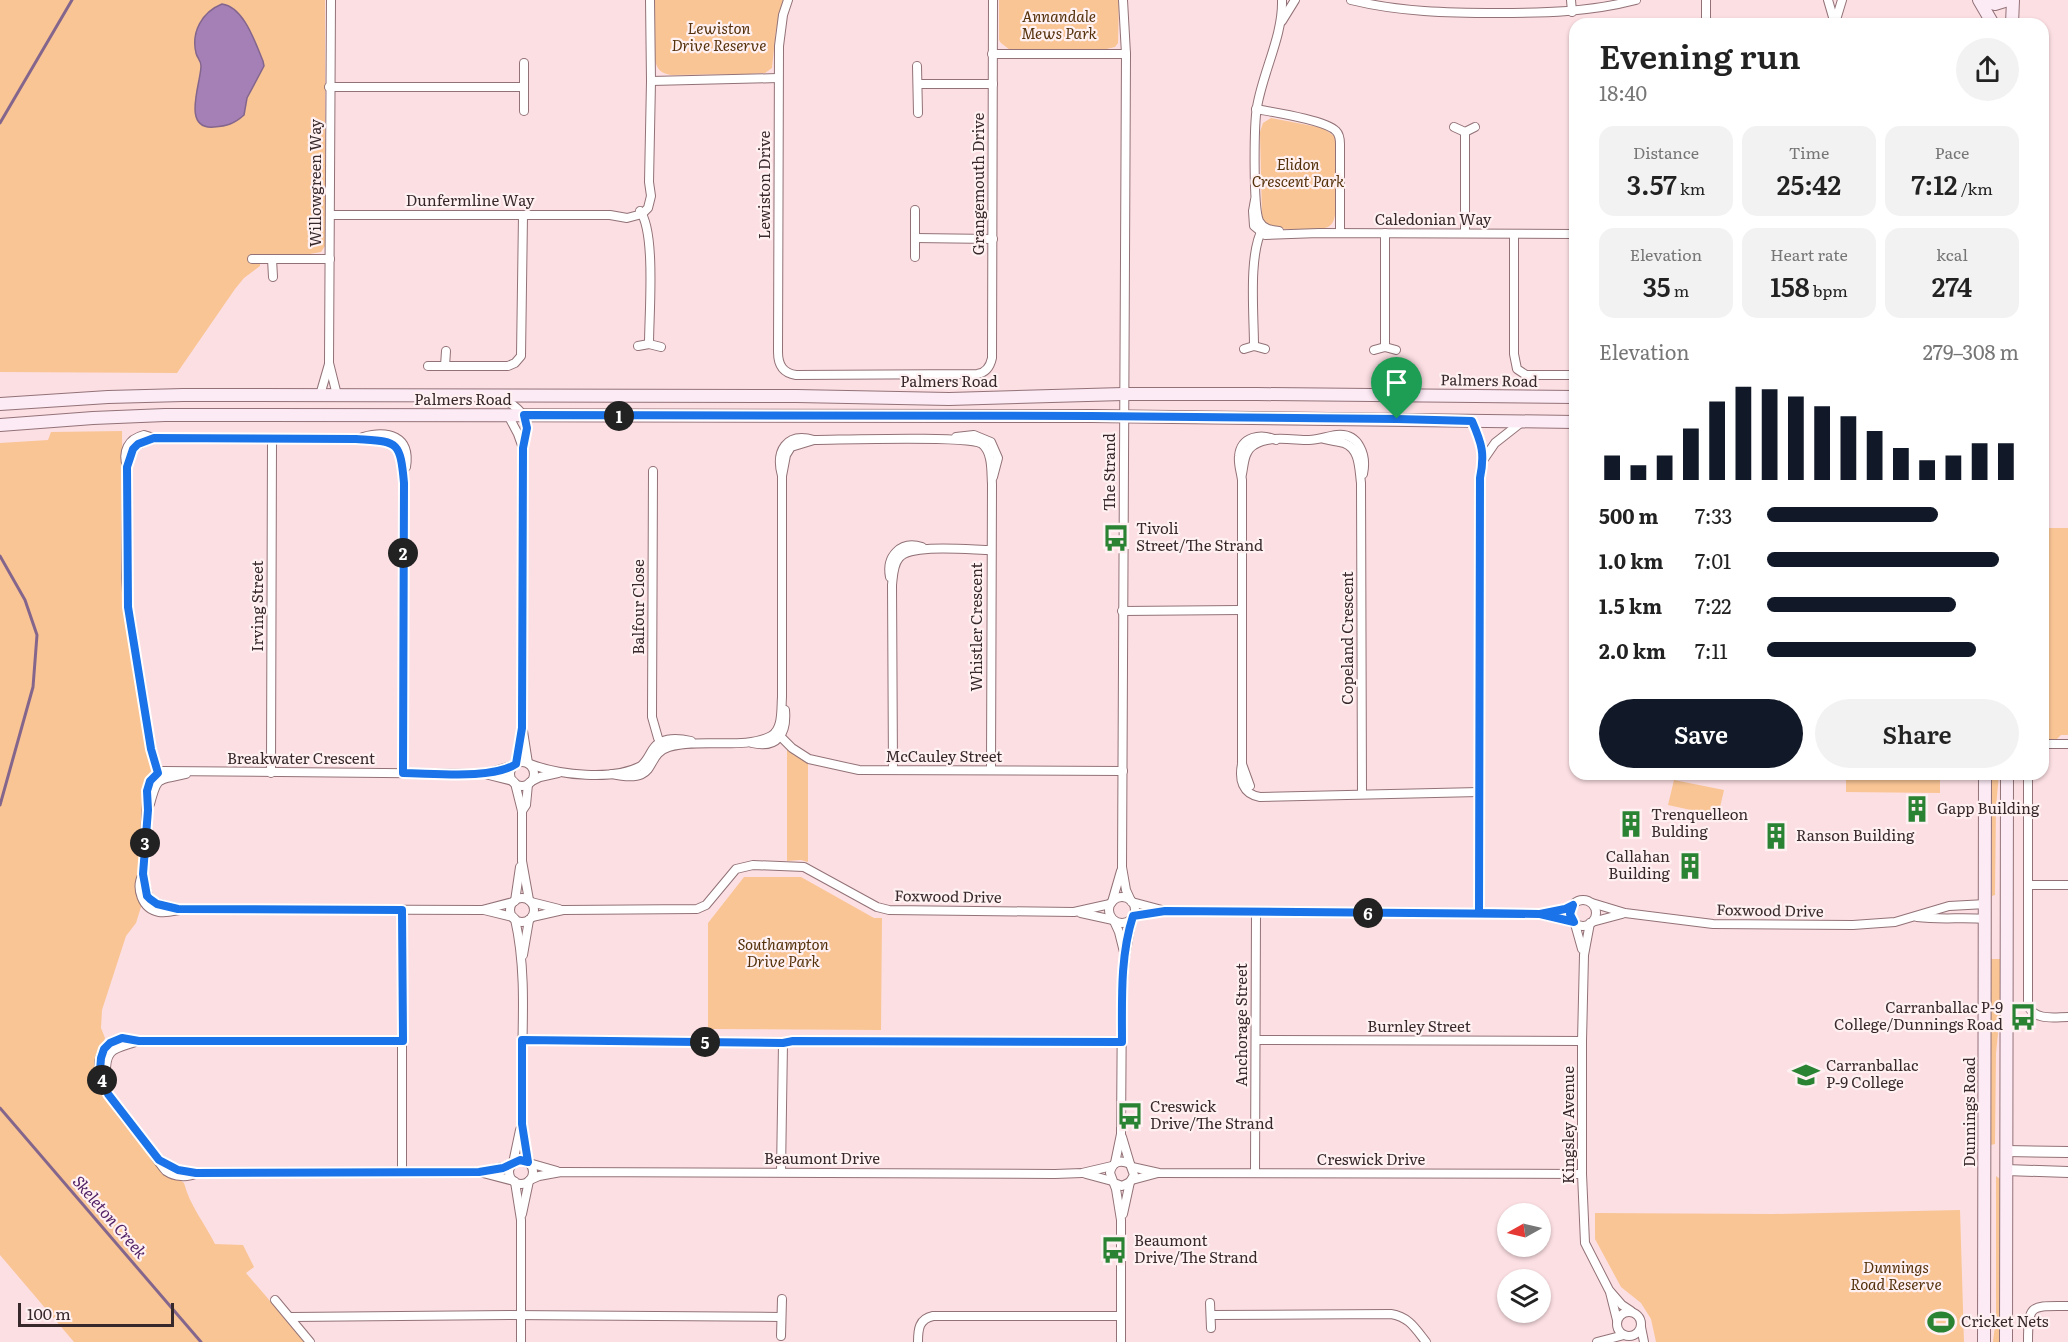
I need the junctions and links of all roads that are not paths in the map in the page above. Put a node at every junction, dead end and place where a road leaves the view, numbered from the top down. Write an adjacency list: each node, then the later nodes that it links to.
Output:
1 (650, 0): 29 (street)
2 (788, 0): 28 (street, Lewiston Drive)
3 (993, 0): 24 (street, Grangemouth Drive)
4 (1282, 0): 23 (street)
5 (1295, 0): 23 (street)
6 (1351, 0): 17 (street)
7 (1571, 0): 17 (street)
8 (1636, 0): 17 (street)
9 (1706, 0): 18 (street)
10 (1828, 0): 19 (street)
11 (1842, 0): 20 (street)
12 (1980, 0): 13 (main road); 21 (main road)
13 (2008, 0)
14 (2013, 0): 22 (main road)
15 (331, 1): 32 (street, Willowgreen Way)
16 (1124, 2): 25 (street, The Strand)
17 (1572, 12)
18 (1706, 18)
19 (1833, 18)
20 (1837, 18)
21 (1990, 18)
22 (2012, 18)
23 (1280, 24): 34 (street)
24 (992, 54): 25 (street); 31 (street, Grangemouth Drive)
25 (1126, 54): 72 (street, The Strand)
26 (524, 63): 33 (street)
27 (917, 66): 30 (street)
28 (778, 78): 29 (street); 70 (street, Lewiston Drive)
29 (651, 81): 41 (street)
30 (918, 84): 31 (street); 36 (street)
31 (993, 84): 51 (street, Grangemouth Drive)
32 (329, 87): 33 (street); 43 (street, Willowgreen Way)
33 (524, 87): 35 (street)
34 (1256, 108): 44 (street); 45 (street)
35 (524, 111)
36 (918, 113)
37 (1454, 127): 39 (street)
38 (1475, 127): 39 (street)
39 (1465, 132): 47 (street)
40 (915, 210): 50 (street)
41 (641, 212): 42 (street, Dunfermline Way); 57 (street)
42 (523, 214): 43 (street, Dunfermline Way); 69 (street)
43 (330, 215): 55 (street, Willowgreen Way)
44 (1262, 230): 45 (street, Caledonian Way); 59 (street)
45 (1340, 233): 46 (street, Caledonian Way)
46 (1385, 233): 47 (street, Caledonian Way); 61 (street)
47 (1464, 234): 48 (street, Caledonian Way)
48 (1514, 234): 49 (street, Caledonian Way); 71 (street)
49 (1569, 234)
50 (915, 238): 51 (street); 52 (street)
51 (993, 239): 70 (street, Grangemouth Drive)
52 (915, 257)
53 (252, 259): 54 (street)
54 (273, 259): 55 (street); 56 (street)
55 (330, 259): 67 (street, Willowgreen Way)
56 (273, 277)
57 (649, 344): 58 (street); 60 (street)
58 (638, 346)
59 (1254, 346): 62 (street); 63 (street)
60 (661, 347)
61 (1385, 347): 64 (street); 65 (street)
62 (1244, 349)
63 (1265, 349)
64 (1374, 350)
65 (1396, 350)
66 (446, 351): 69 (street)
67 (329, 363): 73 (street, Willowgreen Way); 74 (street, Willowgreen Way)
68 (428, 366): 69 (street)
69 (446, 366)
70 (989, 367)
71 (1569, 375)
72 (1123, 394): 75 (main road, Palmers Road); 76 (main road, Palmers Road); 80 (street, The Strand)
73 (320, 395): 74 (main road, Palmers Road); 77 (main road, Palmers Road)
74 (337, 395): 75 (main road, Palmers Road)
75 (497, 395): 79 (street)
76 (1569, 397)
77 (0, 404)
78 (508, 415): 79 (main road, Palmers Road); 84 (main road, Palmers Road); 86 (street)
79 (524, 415): 80 (main road, Palmers Road); 86 (street)
80 (1123, 416): 81 (main road, Palmers Road); 91 (street, The Strand)
81 (1472, 421): 82 (main road, Palmers Road); 87 (street)
82 (1523, 422): 83 (main road, Palmers Road); 87 (street)
83 (1569, 422)
84 (0, 425)
85 (272, 440): 102 (street, Irving Street); 103 (street); 106 (street)
86 (523, 448): 92 (street)
87 (1484, 459): 112 (street)
88 (653, 471): 96 (street, Balfour Close)
89 (991, 550): 93 (street, Whistler Crescent); 99 (street); 100 (street, Whistler Crescent)
90 (1241, 610): 91 (street); 113 (street, Copeland Crescent); 113 (street, Copeland Crescent)
91 (1122, 611): 101 (street, The Strand)
92 (522, 728): 97 (street); 98 (street)
93 (778, 734): 96 (street); 99 (street, McCauley Street)
94 (2049, 744): 95 (street)
95 (2068, 744)
96 (662, 745): 104 (street)
97 (529, 764): 98 (street); 104 (street); 111 (street)
98 (515, 765): 105 (street, Breakwater Crescent); 110 (street)
99 (893, 770): 100 (street, McCauley Street)
100 (991, 770): 101 (street, McCauley Street)
101 (1123, 771): 116 (street, The Strand)
102 (271, 773): 103 (street, Breakwater Crescent); 106 (street, Breakwater Crescent)
103 (403, 773): 105 (street, Breakwater Crescent)
104 (558, 773): 111 (street)
105 (485, 774): 110 (street, Breakwater Crescent)
106 (159, 777): 127 (street)
107 (1985, 780): 124 (main road, Dunnings Road)
108 (2007, 780): 126 (main road)
109 (2028, 780): 117 (street)
110 (514, 782): 111 (street); 114 (street)
111 (529, 783): 114 (street)
112 (1479, 792): 113 (street); 133 (street)
113 (1362, 794)
114 (522, 811): 115 (street)
115 (522, 861): 119 (street); 120 (street)
116 (1122, 867): 121 (street, The Strand); 122 (street, The Strand)
117 (2028, 885): 118 (street); 148 (street)
118 (2068, 885)
119 (530, 901): 120 (street); 129 (street, Foxwood Drive); 139 (street)
120 (514, 902): 128 (street); 138 (street)
121 (1131, 902): 122 (street); 130 (street, Foxwood Drive); 136 (street)
122 (1111, 903): 131 (street, Foxwood Drive); 141 (street)
123 (1592, 903): 125 (street, Foxwood Drive); 134 (street, Foxwood Drive); 144 (street)
124 (1986, 904): 126 (main road); 137 (street, Foxwood Drive); 140 (main road, Dunnings Road)
125 (1573, 905): 135 (street, Foxwood Drive); 143 (street)
126 (2006, 907): 142 (main road)
127 (402, 910): 128 (street); 151 (street)
128 (482, 910): 138 (street)
129 (562, 910): 131 (street, Foxwood Drive); 139 (street, Foxwood Drive)
130 (1165, 911): 132 (street, Foxwood Drive); 136 (street, Foxwood Drive)
131 (1074, 912): 141 (street, Foxwood Drive)
132 (1256, 912): 133 (street, Foxwood Drive); 150 (street, Anchorage Street)
133 (1479, 913): 135 (street, Foxwood Drive)
134 (1625, 913): 137 (street, Foxwood Drive); 144 (street, Foxwood Drive)
135 (1540, 914): 143 (street, Foxwood Drive)
136 (1133, 917): 141 (street); 146 (street)
137 (1915, 917): 140 (street, Foxwood Drive)
138 (514, 918): 139 (street); 147 (street)
139 (530, 919): 147 (street)
140 (1986, 919): 142 (main road); 157 (main road, Dunnings Road)
141 (1114, 920): 146 (street)
142 (2006, 920): 158 (main road)
143 (1575, 923): 144 (street, Foxwood Drive); 145 (street, Kingsley Avenue)
144 (1591, 923): 145 (street, Kingsley Avenue)
145 (1584, 955): 152 (street, Kingsley Avenue)
146 (1125, 956): 153 (street)
147 (522, 958): 149 (street)
148 (2068, 1017)
149 (522, 1040): 154 (street); 155 (street)
150 (1256, 1040): 152 (street, Burnley Street); 173 (street, Anchorage Street)
151 (403, 1041): 166 (street); 166 (street)
152 (1582, 1041): 174 (street, Kingsley Avenue)
153 (1122, 1042): 154 (street); 156 (street)
154 (783, 1043): 169 (street)
155 (522, 1124): 160 (street); 161 (street)
156 (1121, 1134): 162 (street); 163 (street)
157 (1985, 1150): 158 (main road); 164 (main road, Dunnings Road)
158 (2006, 1151): 159 (street); 165 (main road)
159 (2068, 1152)
160 (528, 1162): 161 (street); 168 (street); 175 (street)
161 (513, 1164): 167 (street); 177 (street)
162 (1114, 1165): 163 (street); 171 (street, Beaumont Drive); 178 (street)
163 (1131, 1165): 172 (street, Creswick Drive); 176 (street)
164 (1985, 1168): 165 (main road); 204 (main road, Dunnings Road)
165 (2006, 1170): 170 (street); 205 (main road)
166 (402, 1171): 167 (street)
167 (479, 1172): 177 (street)
168 (561, 1172): 169 (street, Beaumont Drive); 175 (street)
169 (781, 1172): 171 (street, Beaumont Drive)
170 (2068, 1172)
171 (1082, 1173): 178 (street, Beaumont Drive)
172 (1159, 1173): 173 (street, Creswick Drive); 176 (street, Creswick Drive)
173 (1255, 1173): 174 (street, Creswick Drive)
174 (1582, 1174): 181 (street, Kingsley Avenue)
175 (530, 1181): 177 (street); 179 (street)
176 (1131, 1181): 178 (street); 180 (street)
177 (514, 1182): 179 (street)
178 (1113, 1182): 180 (street)
179 (521, 1220): 187 (street)
180 (1121, 1220): 189 (street)
181 (1610, 1290): 186 (street, Kingsley Avenue); 192 (street, Kingsley Avenue)
182 (782, 1299): 191 (street)
183 (275, 1300): 190 (street)
184 (1210, 1303): 188 (street)
185 (2068, 1306): 206 (street)
186 (1631, 1311): 192 (street); 194 (street)
187 (521, 1315): 190 (street); 191 (street); 199 (street)
188 (1211, 1315): 193 (street); 202 (street)
189 (1121, 1316): 200 (street); 201 (street)
190 (291, 1317): 198 (street)
191 (781, 1317): 195 (street)
192 (1616, 1322): 196 (street); 197 (street)
193 (1211, 1328)
194 (1641, 1328): 196 (street); 203 (street)
195 (781, 1336)
196 (1628, 1338): 197 (street)
197 (1599, 1341)
198 (310, 1342)
199 (521, 1342)
200 (918, 1342)
201 (1121, 1342)
202 (1426, 1342)
203 (1644, 1342)
204 (1984, 1342)
205 (2006, 1342)
206 (2028, 1342)

